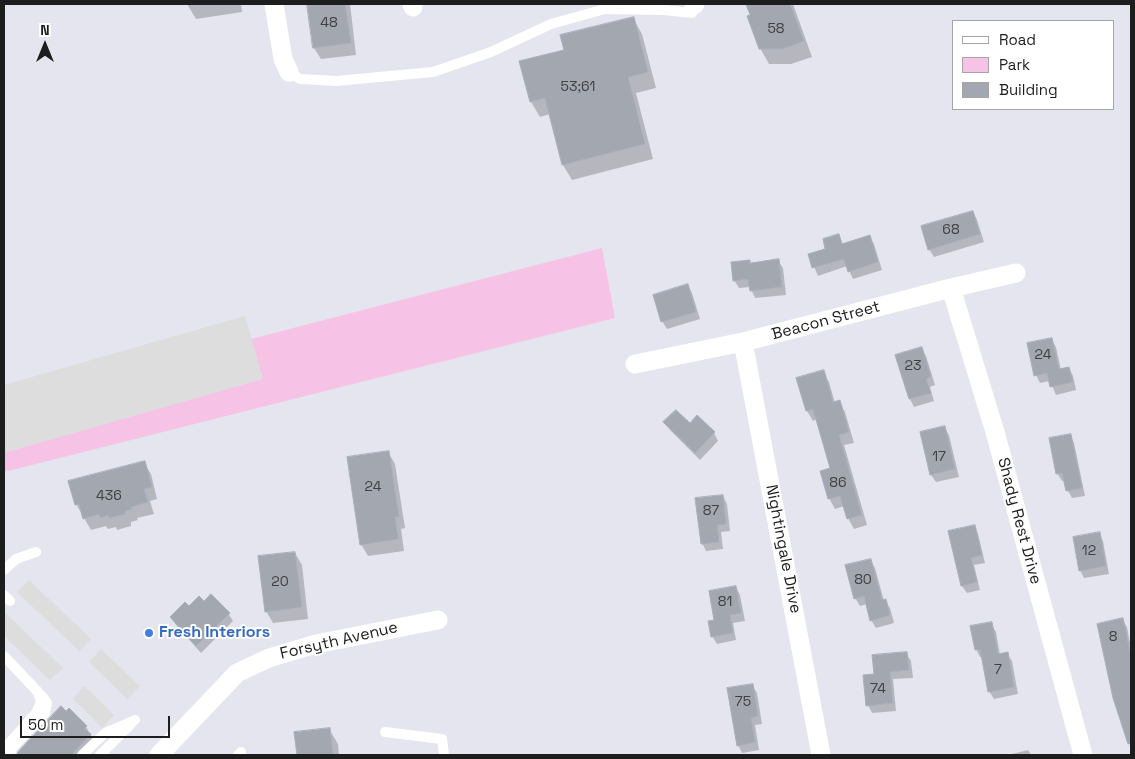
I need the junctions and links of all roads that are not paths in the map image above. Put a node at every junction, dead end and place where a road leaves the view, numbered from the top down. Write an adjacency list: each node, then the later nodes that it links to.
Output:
1 (274, 4): 3 (street)
2 (695, 5): 3 (lane)
3 (289, 72)
4 (1016, 272): 5 (street, Beacon Street)
5 (951, 288): 6 (street, Beacon Street); 21 (street, Shady Rest Drive)
6 (743, 342): 7 (street, Beacon Street); 20 (street, Nightingale Drive)
7 (635, 364)
8 (36, 552): 9 (lane)
9 (4, 570)
10 (438, 620): 18 (street, Forsyth Avenue)
11 (4, 656): 12 (lane)
12 (38, 692): 14 (lane); 15 (lane)
13 (386, 732): 19 (lane)
14 (4, 749)
15 (10, 755)
16 (82, 755): 17 (lane)
17 (100, 755)
18 (159, 755)
19 (444, 755)
20 (821, 755)
21 (1083, 755)

